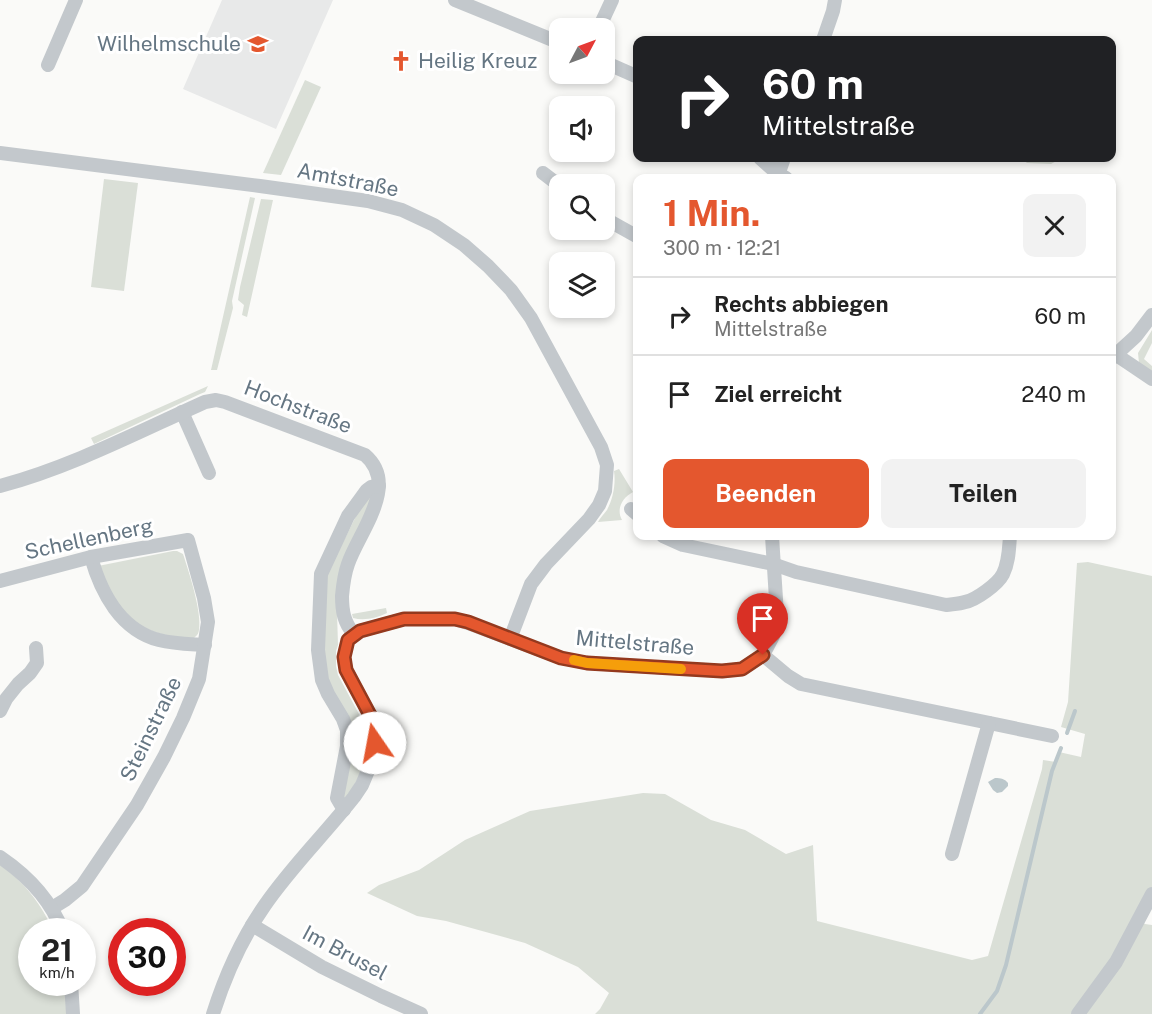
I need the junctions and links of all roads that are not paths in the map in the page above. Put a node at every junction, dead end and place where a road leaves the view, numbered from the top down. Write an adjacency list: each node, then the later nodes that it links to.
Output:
1 (75, 0): 8 (street)
2 (455, 0): 7 (street)
3 (612, 0): 5 (street)
4 (835, 0): 6 (street)
5 (604, 18)
6 (824, 36)
7 (549, 38)
8 (48, 65)
9 (615, 67): 10 (street)
10 (633, 75)
11 (0, 153): 34 (street, Amtstraße)
12 (764, 162): 14 (street)
13 (543, 172): 15 (street)
14 (778, 174)
15 (549, 177)
16 (615, 224): 17 (street)
17 (633, 234)
18 (1152, 315): 19 (street)
19 (1116, 353)
20 (1116, 357): 21 (street)
21 (1152, 379)
22 (182, 412): 23 (street); 24 (street, Hochstraße); 25 (street, Hochstraße)
23 (209, 473)
24 (0, 486)
25 (379, 486): 33 (street); 41 (street)
26 (188, 540): 30 (street, Schellenberg); 35 (street, Steinstraße)
27 (671, 540): 31 (street)
28 (772, 540): 31 (street)
29 (1010, 540): 31 (street)
30 (91, 557): 32 (street, Schellenberg); 35 (street)
31 (774, 564): 37 (street)
32 (0, 581)
33 (354, 634): 34 (street, Mittelstraße); 41 (street)
34 (510, 639): 37 (street, Mittelstraße)
35 (206, 645): 45 (street, Steinstraße)
36 (36, 648): 38 (street)
37 (763, 655): 39 (street)
38 (0, 711)
39 (989, 723): 40 (street); 42 (street)
40 (1052, 736)
41 (344, 810): 47 (street)
42 (952, 854)
43 (0, 857): 45 (street)
44 (1152, 894): 52 (street)
45 (52, 908): 46 (street)
46 (57, 918)
47 (252, 925): 50 (street); 51 (street, Im Brusel)
48 (72, 996): 49 (street)
49 (73, 1014)
50 (213, 1014)
51 (421, 1014)
52 (1078, 1014)

